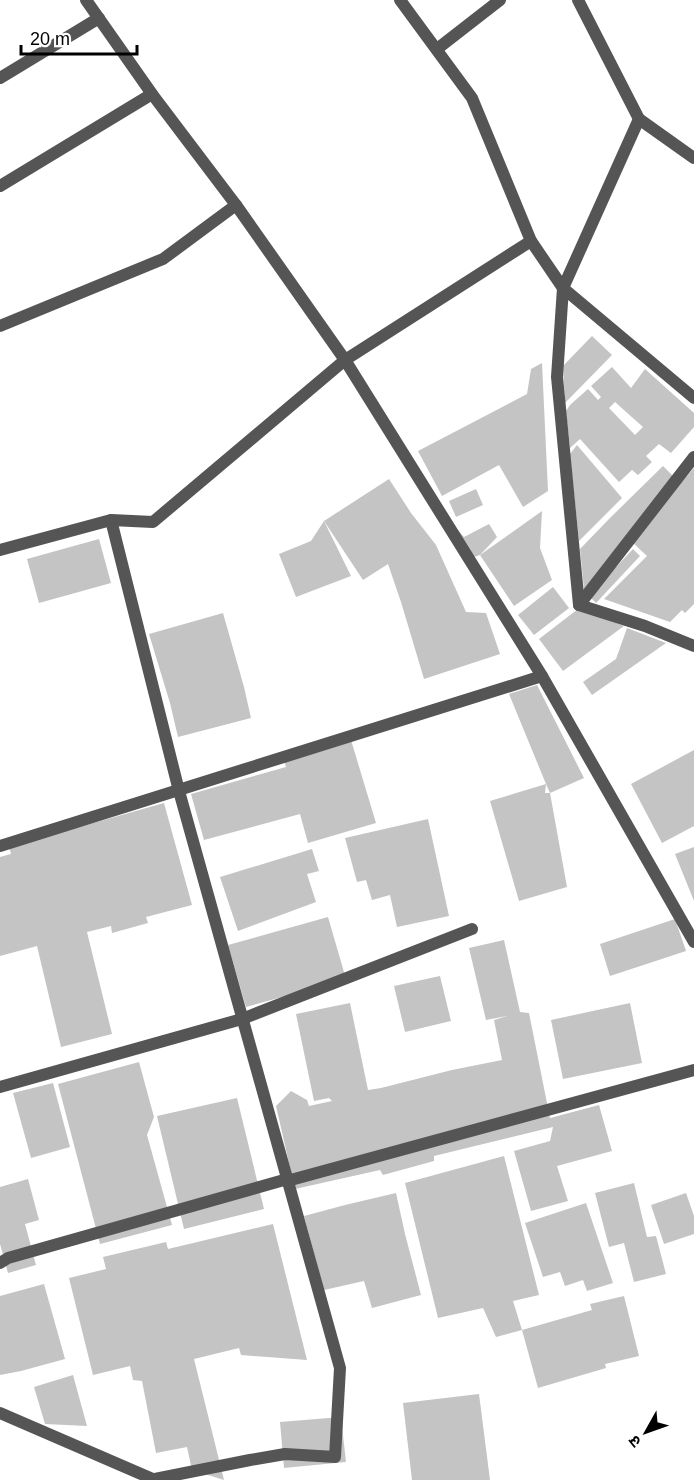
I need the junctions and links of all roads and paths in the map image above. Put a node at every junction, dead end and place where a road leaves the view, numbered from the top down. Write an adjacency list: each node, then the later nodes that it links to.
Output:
1 (86, 0): 5 (street)
2 (400, 0): 6 (street)
3 (500, 0): 6 (street)
4 (578, 0): 9 (street)
5 (99, 18): 7 (street); 8 (street)
6 (437, 49): 13 (street)
7 (0, 78)
8 (152, 93): 11 (street); 12 (street)
9 (639, 119): 10 (street); 14 (street)
10 (694, 158)
11 (0, 186)
12 (236, 205): 15 (street); 16 (street)
13 (531, 241): 14 (street); 16 (street)
14 (563, 288): 17 (street); 21 (street)
15 (0, 326)
16 (345, 360): 19 (street); 23 (street)
17 (694, 398)
18 (694, 457): 21 (street)
19 (111, 520): 20 (street); 24 (street)
20 (0, 550)
21 (579, 605): 22 (street)
22 (694, 646)
23 (542, 676): 24 (street); 27 (street)
24 (178, 791): 25 (street); 28 (street)
25 (0, 846)
26 (472, 929): 28 (street)
27 (694, 942)
28 (242, 1019): 30 (street); 31 (street)
29 (694, 1070): 31 (street)
30 (0, 1087)
31 (287, 1181): 32 (street); 34 (street)
32 (0, 1263)
33 (0, 1413): 34 (street)
34 (155, 1480)

